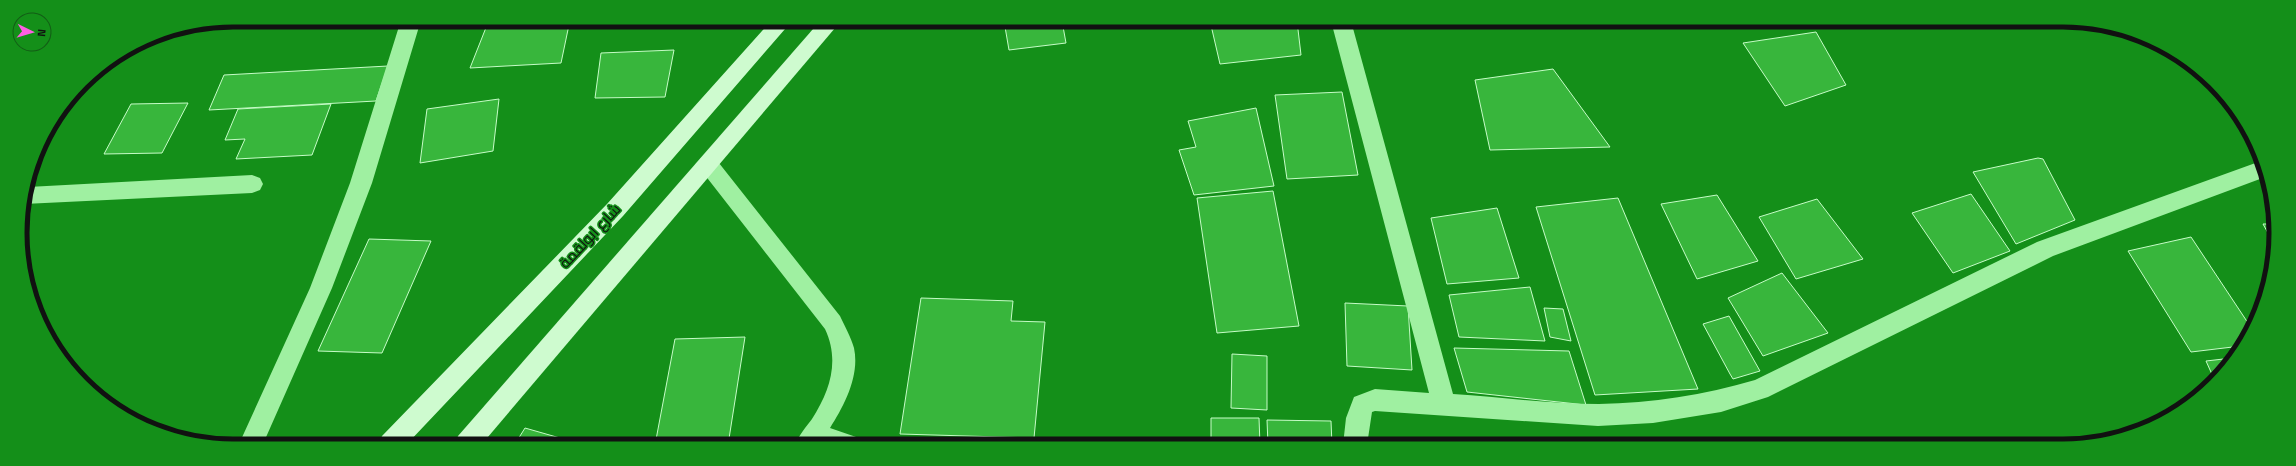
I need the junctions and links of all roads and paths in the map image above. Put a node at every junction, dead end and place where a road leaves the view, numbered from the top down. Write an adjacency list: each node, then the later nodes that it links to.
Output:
1 (409, 27): 10 (street)
2 (776, 27): 11 (street, شارع ابولقمة)
3 (826, 27): 5 (street)
4 (1343, 27): 9 (street)
5 (708, 164): 12 (street); 13 (lane)
6 (2259, 171): 9 (street)
7 (252, 184): 8 (street)
8 (31, 196)
9 (1444, 405): 14 (street)
10 (253, 439)
11 (396, 439)
12 (471, 439)
13 (810, 439)
14 (1356, 439)

